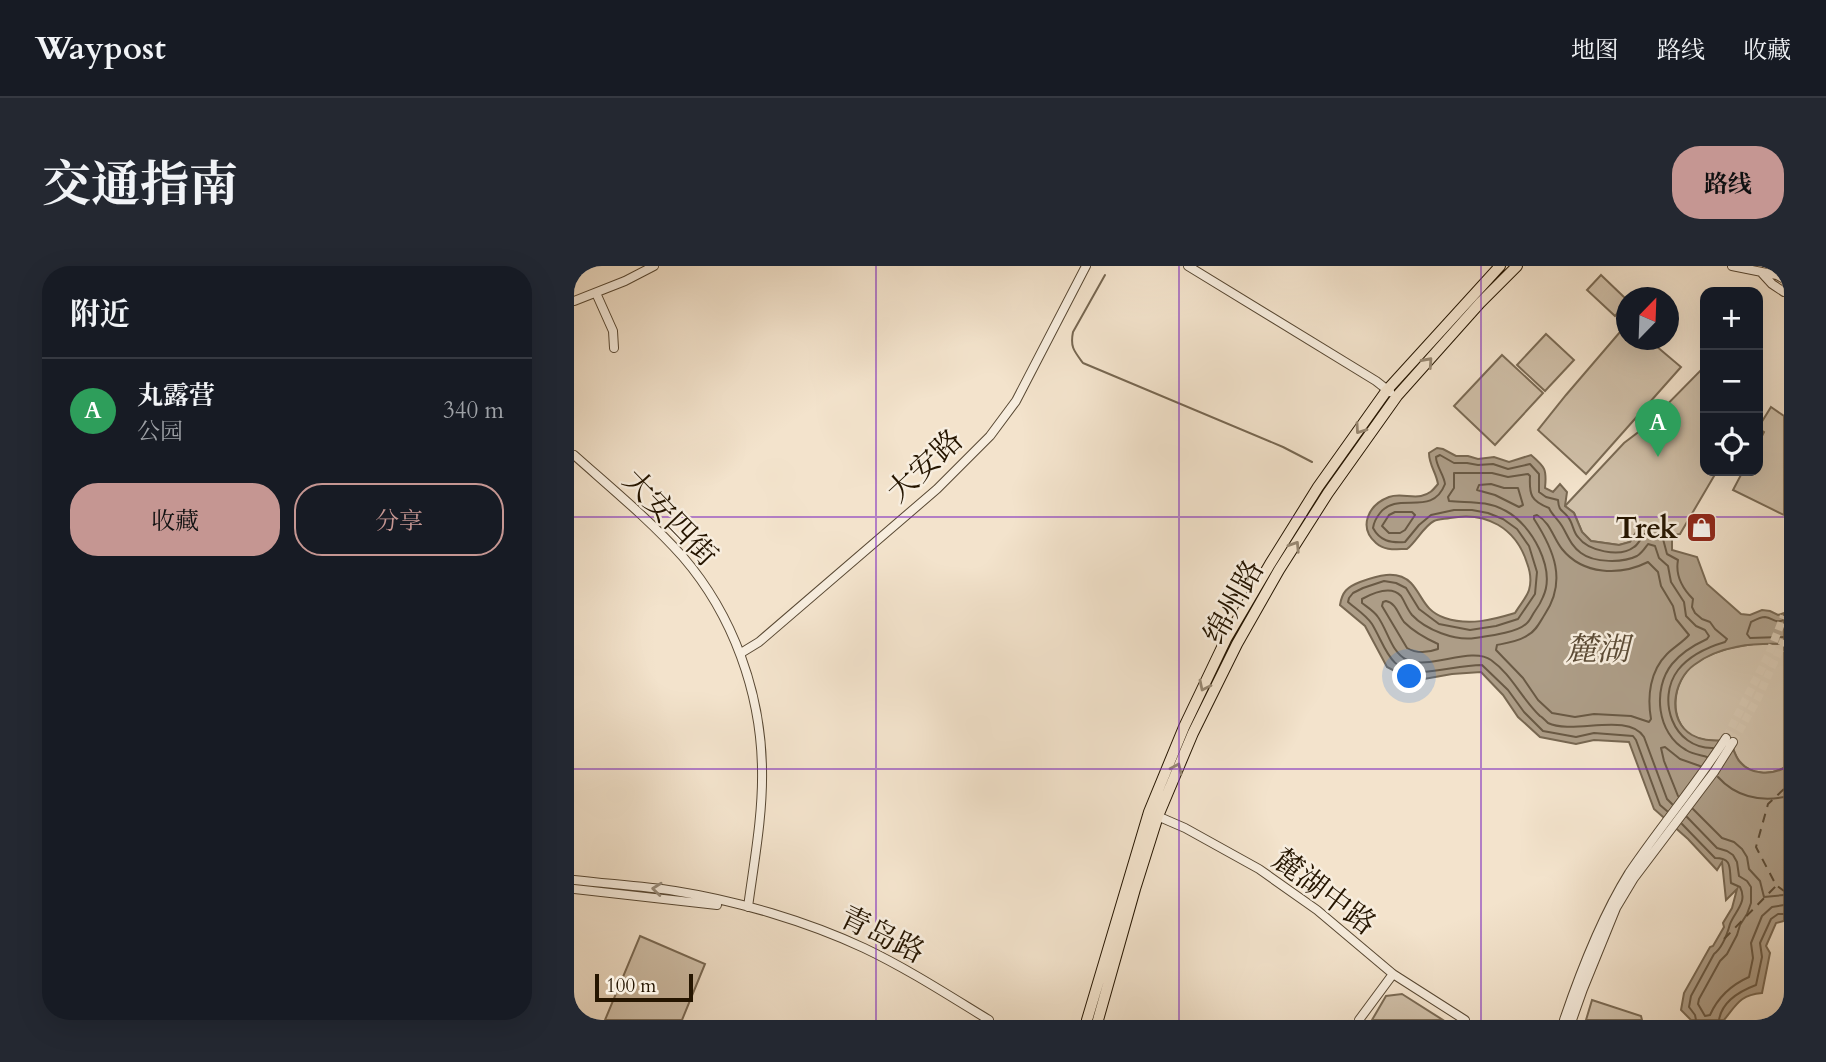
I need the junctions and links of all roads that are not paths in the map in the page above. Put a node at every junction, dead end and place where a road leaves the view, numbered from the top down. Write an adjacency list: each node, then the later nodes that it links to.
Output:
1 (654, 266): 10 (street)
2 (1086, 266): 16 (street, 大安路)
3 (1188, 266): 13 (street)
4 (1500, 266): 13 (main road, 绵州路)
5 (1517, 266): 14 (main road, 绵州路, one-way to 5)
6 (1732, 266): 7 (street)
7 (1761, 269): 8 (street); 9 (street)
8 (1784, 279)
9 (1784, 292)
10 (596, 293): 11 (street); 12 (street)
11 (574, 301)
12 (614, 348)
13 (1387, 390): 14 (street); 18 (main road, 绵州路, one-way to 18)
14 (1397, 397): 18 (main road, 绵州路, one-way to 14)
15 (574, 454): 16 (street, 大安四街)
16 (741, 653): 22 (street, 大安四街)
17 (1730, 740): 19 (street)
18 (1154, 814): 23 (street, 麓湖中路); 25 (main road, 绵州路); 26 (main road, 绵州路)
19 (1654, 845): 29 (street); 30 (street)
20 (574, 880): 22 (street, 青岛路, one-way to 20)
21 (574, 889): 22 (street, 青岛路)
22 (748, 907): 24 (street, 青岛路)
23 (1393, 974): 27 (street); 28 (street, 麓湖中路)
24 (989, 1020)
25 (1087, 1020)
26 (1098, 1020)
27 (1359, 1020)
28 (1465, 1020)
29 (1564, 1020)
30 (1572, 1020)

